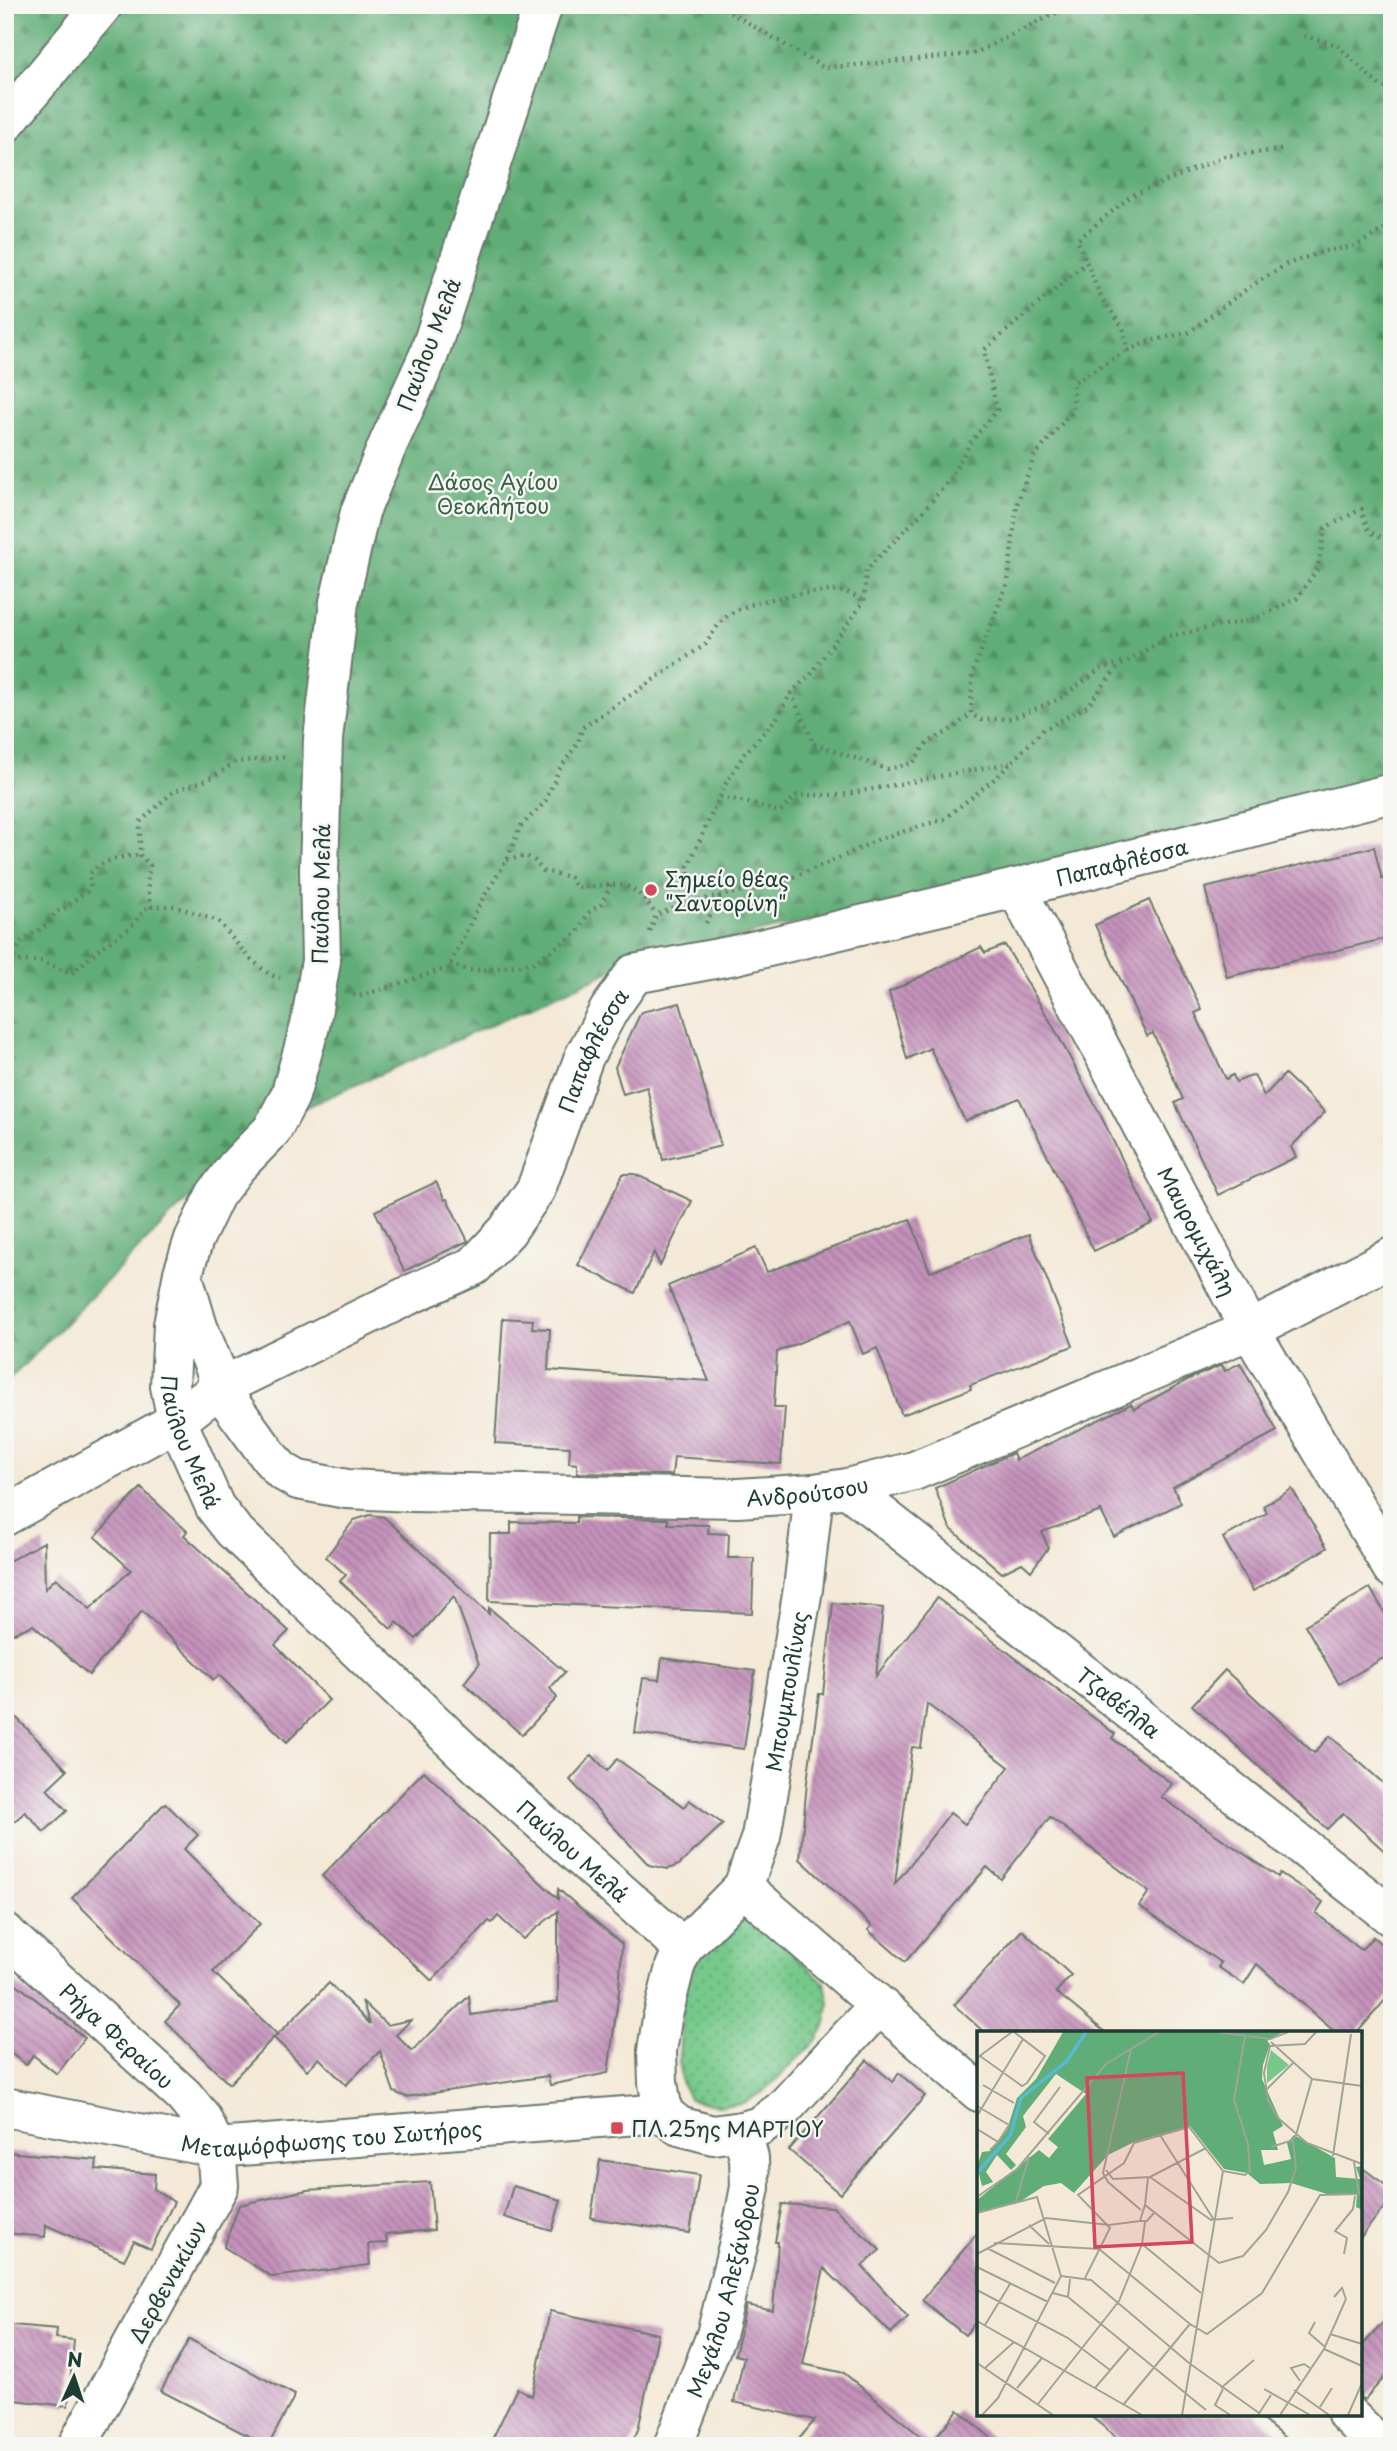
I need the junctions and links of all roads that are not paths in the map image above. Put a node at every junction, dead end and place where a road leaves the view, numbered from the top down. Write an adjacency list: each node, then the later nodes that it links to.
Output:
1 (103, 5): 3 (street)
2 (544, 5): 7 (street, Παύλου Μελά)
3 (5, 123)
4 (1392, 793): 5 (street, Παπαφλέσσα)
5 (1016, 888): 8 (street, Μαυρομιχάλη); 9 (street, Παπαφλέσσα)
6 (1392, 1257): 8 (street, Ανδρούτσου)
7 (183, 1273): 9 (street); 10 (street, Παύλου Μελά)
8 (1250, 1330): 11 (street, Ανδρούτσου); 13 (street, Μαυρομιχάλη)
9 (219, 1388): 10 (street, Παπαφλέσσα); 11 (street, Ανδρούτσου)
10 (177, 1421): 12 (street, Παπαφλέσσα); 17 (street, Παύλου Μελά)
11 (831, 1490): 14 (street, Μπουμπουλίνας); 15 (street, Τζαβέλλα)
12 (5, 1516)
13 (1392, 1568)
14 (743, 1887): 17 (street); 18 (street)
15 (1392, 1917)
16 (5, 1933): 23 (street, Ρήγα Φεραίου)
17 (683, 1948): 21 (street)
18 (879, 2005): 19 (street); 22 (street)
19 (977, 2090)
20 (5, 2107): 23 (street, Μεταμόρφωσης του Σωτήρος)
21 (663, 2113): 22 (street); 23 (street, Μεταμόρφωσης του Σωτήρος)
22 (742, 2131): 26 (street, Μεγάλου Αλεξάνδρου)
23 (216, 2148): 25 (street, Δερβενακίων)
24 (1349, 2416): 27 (street)
25 (77, 2446)
26 (673, 2446)
27 (1381, 2446)

